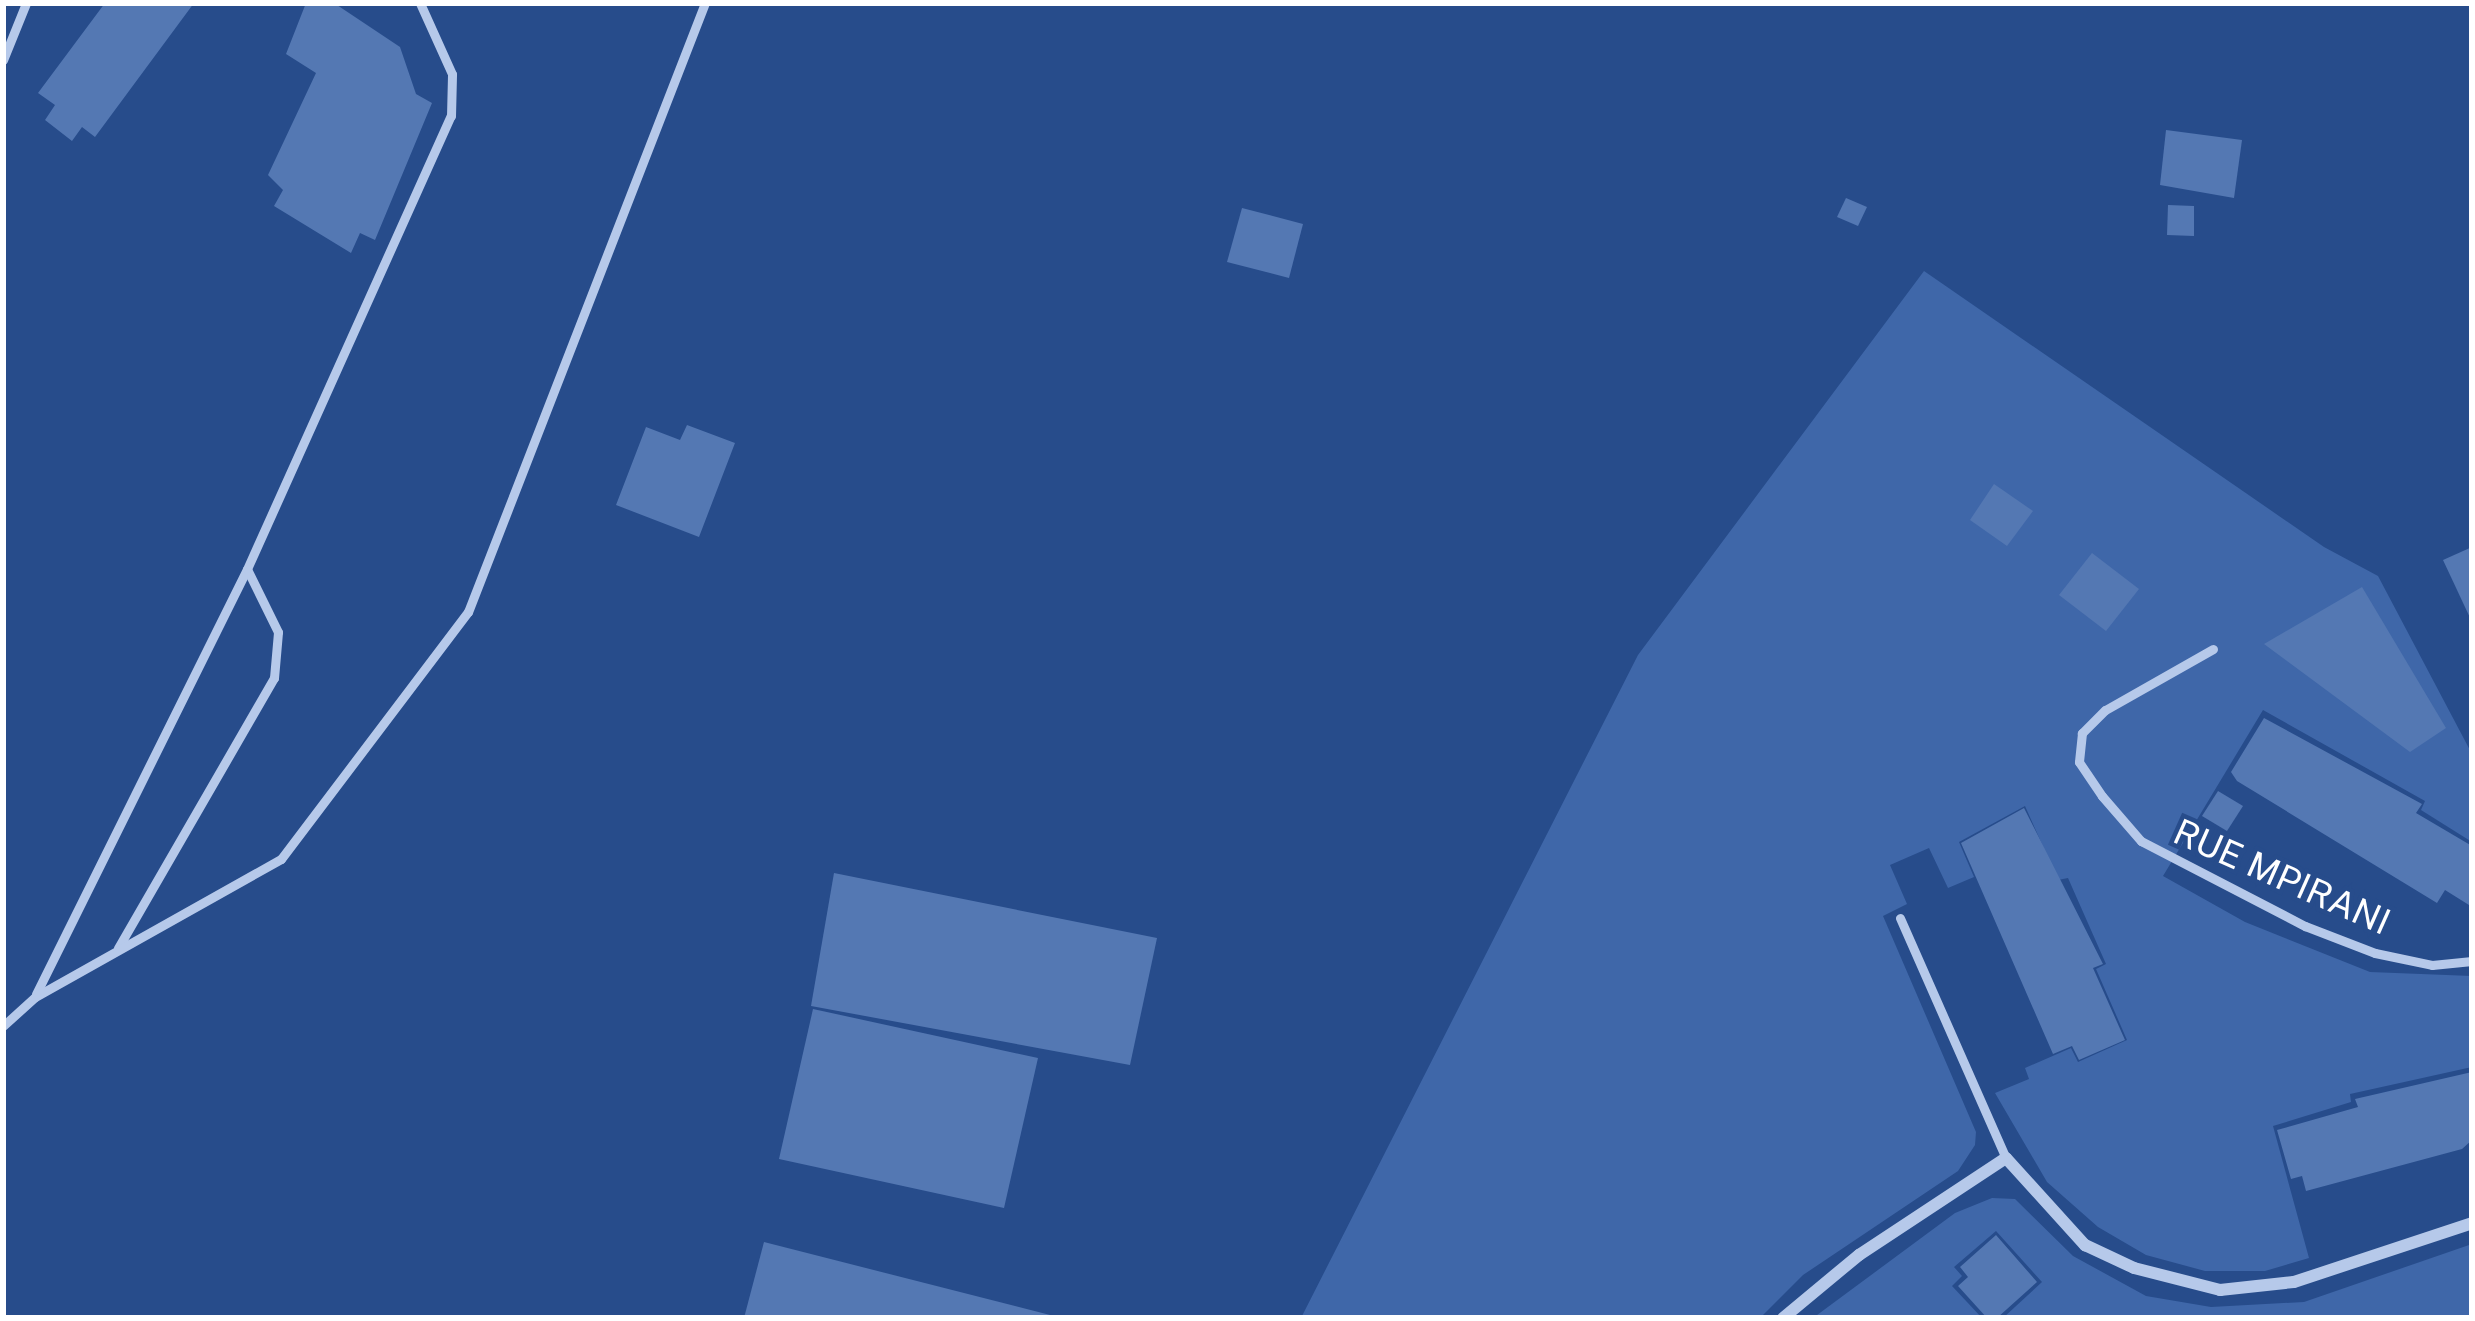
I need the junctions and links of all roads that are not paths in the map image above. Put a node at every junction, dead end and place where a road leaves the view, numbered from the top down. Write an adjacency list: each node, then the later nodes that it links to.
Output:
1 (26, 3): 4 (lane)
2 (420, 3): 5 (lane)
3 (705, 3): 8 (lane)
4 (3, 60)
5 (247, 569): 8 (lane); 10 (lane)
6 (2213, 649): 9 (lane, RUE MPIRANI)
7 (1900, 918): 12 (lane)
8 (118, 948): 10 (lane)
9 (2472, 961)
10 (35, 997): 11 (lane)
11 (3, 1026)
12 (2006, 1158): 13 (street); 14 (street)
13 (2472, 1223)
14 (1783, 1318)

